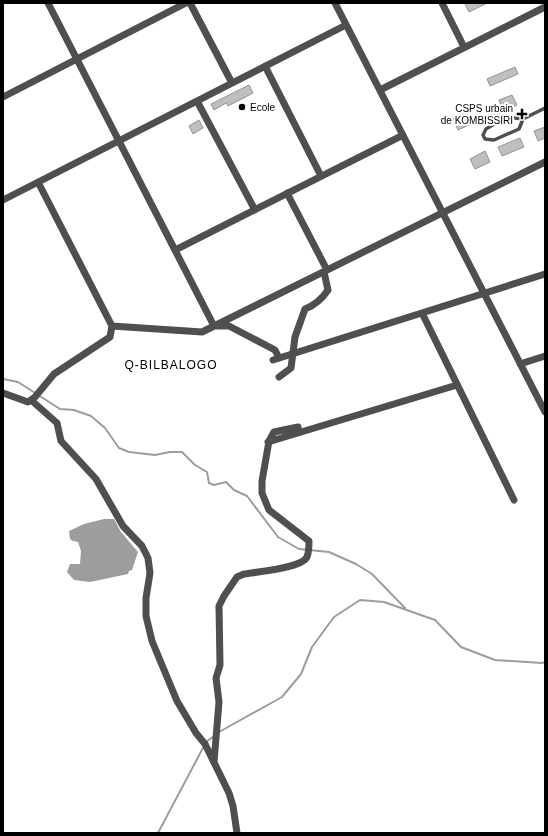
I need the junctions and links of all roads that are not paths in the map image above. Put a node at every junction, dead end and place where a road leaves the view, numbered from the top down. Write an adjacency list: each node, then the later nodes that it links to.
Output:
1 (48, 3): 9 (street)
2 (186, 3): 9 (street)
3 (190, 3): 11 (street)
4 (335, 3): 7 (street)
5 (442, 3): 8 (street)
6 (545, 7): 8 (street)
7 (346, 25): 10 (street); 12 (street)
8 (464, 47): 12 (street)
9 (77, 59): 13 (street); 18 (street)
10 (265, 66): 11 (street); 20 (street)
11 (232, 83): 14 (street)
12 (380, 90): 17 (street)
13 (3, 97)
14 (197, 101): 18 (street); 24 (street)
15 (545, 108): 16 (lane)
16 (523, 118): 16 (lane)
17 (403, 135): 20 (street); 25 (street)
18 (119, 141): 21 (street); 26 (street)
19 (545, 162): 25 (street)
20 (320, 176): 22 (street)
21 (38, 182): 23 (street); 31 (street)
22 (287, 194): 24 (street); 27 (street)
23 (4, 197)
24 (255, 210): 26 (street)
25 (443, 213): 27 (street); 29 (street)
26 (175, 250): 32 (street)
27 (325, 271): 32 (street); 33 (street)
28 (545, 274): 29 (street)
29 (484, 293): 30 (street); 35 (street)
30 (422, 313): 33 (street); 37 (street)
31 (112, 326): 32 (street); 39 (street)
32 (214, 326): 33 (street)
33 (294, 353): 36 (street)
34 (545, 356): 35 (street)
35 (520, 364): 40 (street)
36 (279, 377)
37 (457, 385): 42 (street); 43 (street)
38 (3, 393): 39 (street)
39 (33, 398): 44 (street)
40 (545, 412)
41 (298, 426): 42 (street)
42 (267, 442): 44 (street)
43 (514, 500)
44 (214, 762): 45 (street)
45 (237, 833)

